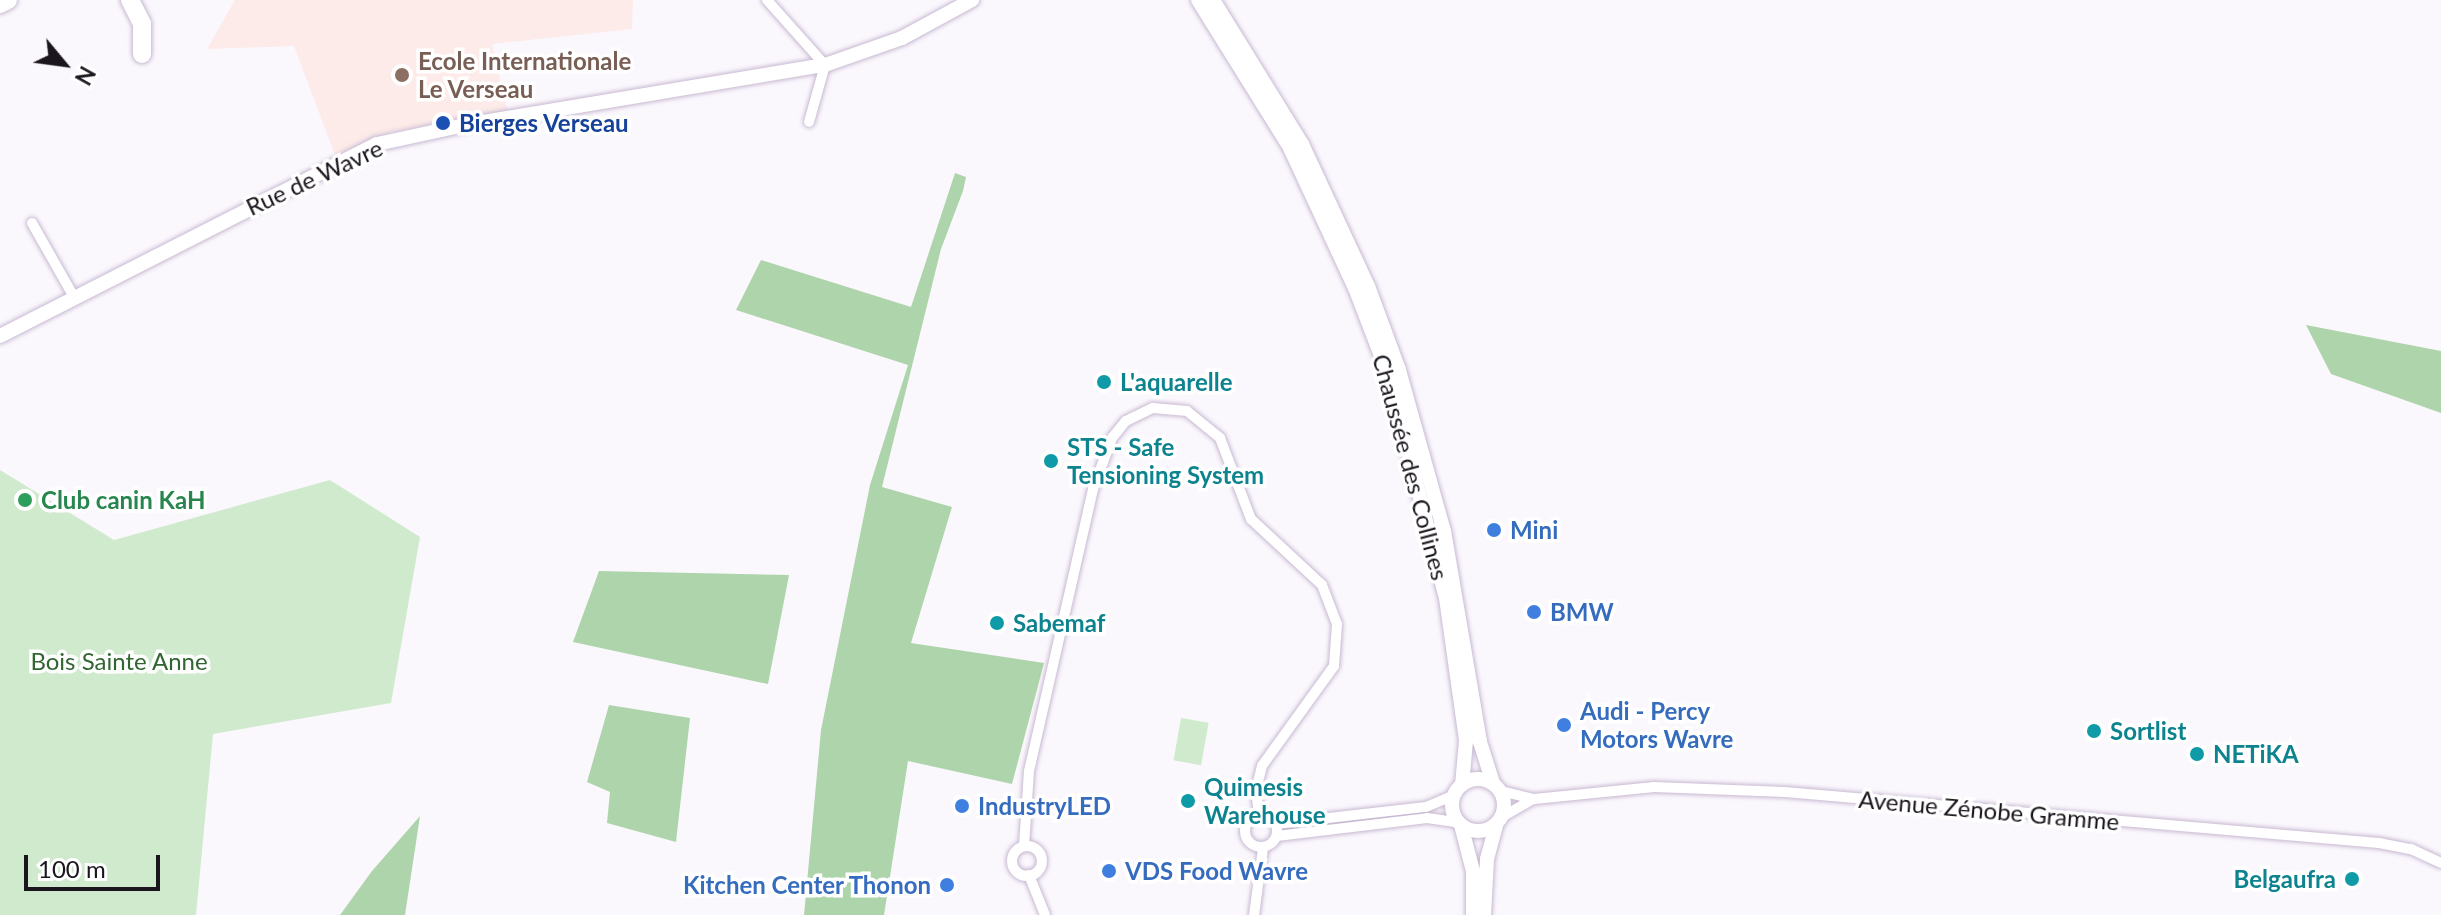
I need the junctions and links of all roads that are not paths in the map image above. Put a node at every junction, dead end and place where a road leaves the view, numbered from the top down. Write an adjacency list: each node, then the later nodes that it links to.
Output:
1 (8, 0): 7 (highway)
2 (130, 0): 8 (highway)
3 (767, 0): 9 (street)
4 (972, 0): 9 (main road, Rue de Wavre)
5 (1198, 0): 15 (main road, Chaussée des Collines)
6 (1213, 0): 14 (main road, Chaussée des Collines)
7 (0, 4)
8 (142, 54)
9 (825, 65): 10 (street); 12 (main road, Rue de Wavre)
10 (809, 122)
11 (32, 223): 12 (street)
12 (74, 297): 13 (main road, Rue de Wavre)
13 (0, 336)
14 (1497, 787): 15 (main road); 16 (street, Avenue Zénobe Gramme); 18 (main road)
15 (1458, 790): 19 (street); 20 (main road)
16 (1534, 799): 18 (street, Avenue Zénobe Gramme); 24 (street, Avenue Zénobe Gramme)
17 (1259, 815): 19 (street); 22 (street); 23 (street)
18 (1499, 821): 20 (main road); 29 (main road)
19 (1276, 824): 21 (street)
20 (1459, 824): 21 (street); 28 (main road)
21 (1277, 836): 23 (street)
22 (1024, 846): 25 (street); 25 (street)
23 (1263, 848): 27 (street)
24 (2441, 863)
25 (1029, 875): 26 (street)
26 (1045, 915)
27 (1254, 915)
28 (1473, 915)
29 (1484, 915)

